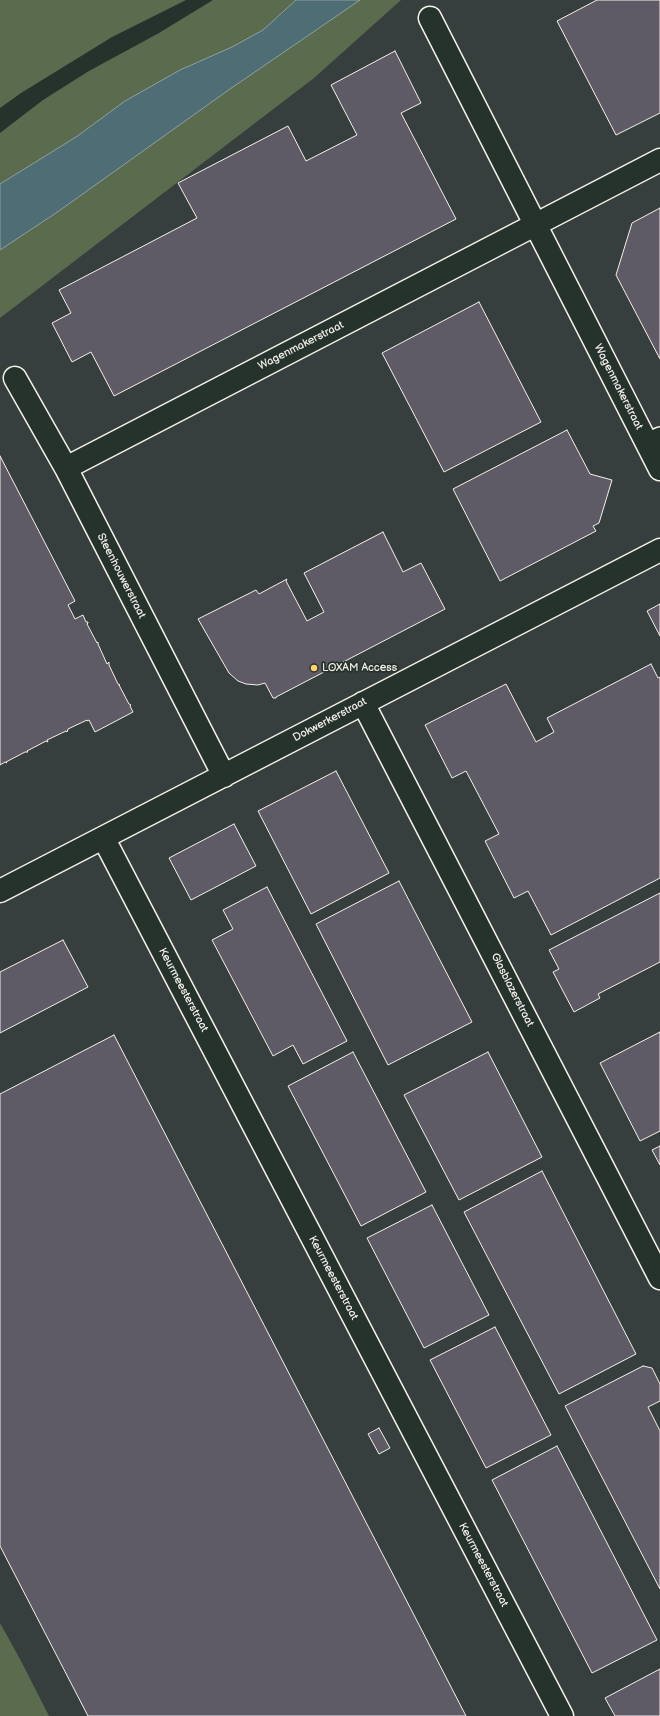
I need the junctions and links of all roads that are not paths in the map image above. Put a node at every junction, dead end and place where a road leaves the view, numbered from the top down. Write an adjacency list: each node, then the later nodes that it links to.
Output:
1 (430, 18): 3 (street)
2 (660, 160): 3 (street, Wagenmakerstraat)
3 (536, 224): 5 (street, Wagenmakerstraat); 6 (street, Wagenmakerstraat)
4 (15, 378): 6 (street, Steenhouwerstraat)
5 (653, 439): 7 (street, Wagenmakerstraat)
6 (66, 468): 10 (street, Steenhouwerstraat)
7 (660, 469)
8 (660, 550): 9 (street, Dokwerkerstraat)
9 (363, 703): 10 (street, Dokwerkerstraat); 13 (street, Glasblazerstraat)
10 (224, 776): 11 (street, Dokwerkerstraat)
11 (104, 839): 12 (street, Dokwerkerstraat); 14 (street, Keurmeesterstraat)
12 (0, 892)
13 (660, 1278)
14 (562, 1716)

